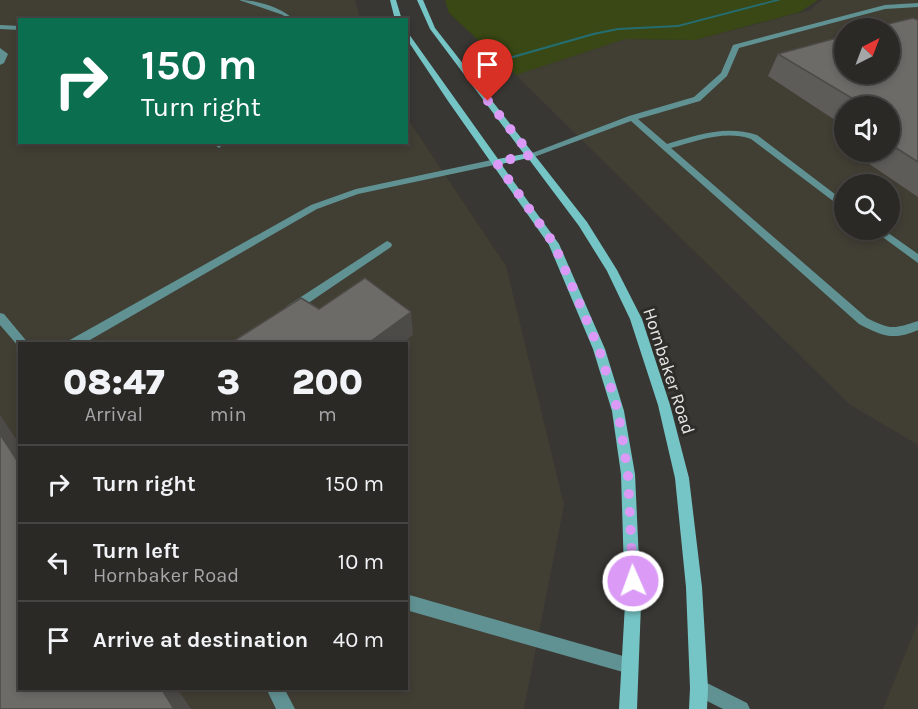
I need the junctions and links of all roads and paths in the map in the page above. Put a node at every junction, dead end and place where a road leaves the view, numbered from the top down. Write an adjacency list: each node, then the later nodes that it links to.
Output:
1 (242, 0): 5 (lane)
2 (393, 0): 6 (main road)
3 (420, 0): 14 (main road, Hornbaker Road)
4 (918, 5): 12 (lane)
5 (289, 18)
6 (398, 18)
7 (0, 27): 8 (lane)
8 (18, 28)
9 (408, 35): 15 (main road)
10 (0, 50): 11 (lane)
11 (0, 63)
12 (632, 118): 13 (lane); 14 (lane)
13 (665, 147): 16 (lane); 22 (lane)
14 (531, 155): 15 (main road); 27 (main road, Hornbaker Road)
15 (496, 162): 24 (lane); 26 (main road)
16 (834, 197)
17 (892, 240): 19 (lane)
18 (387, 245): 21 (lane)
19 (918, 259)
20 (0, 317): 23 (lane)
21 (280, 317)
22 (918, 325)
23 (20, 342)
24 (76, 342)
25 (408, 603): 26 (lane)
26 (630, 666): 30 (main road)
27 (699, 688): 31 (main road, Hornbaker Road); 32 (lane)
28 (275, 690): 29 (lane)
29 (286, 709)
30 (628, 709)
31 (698, 709)
32 (741, 709)

